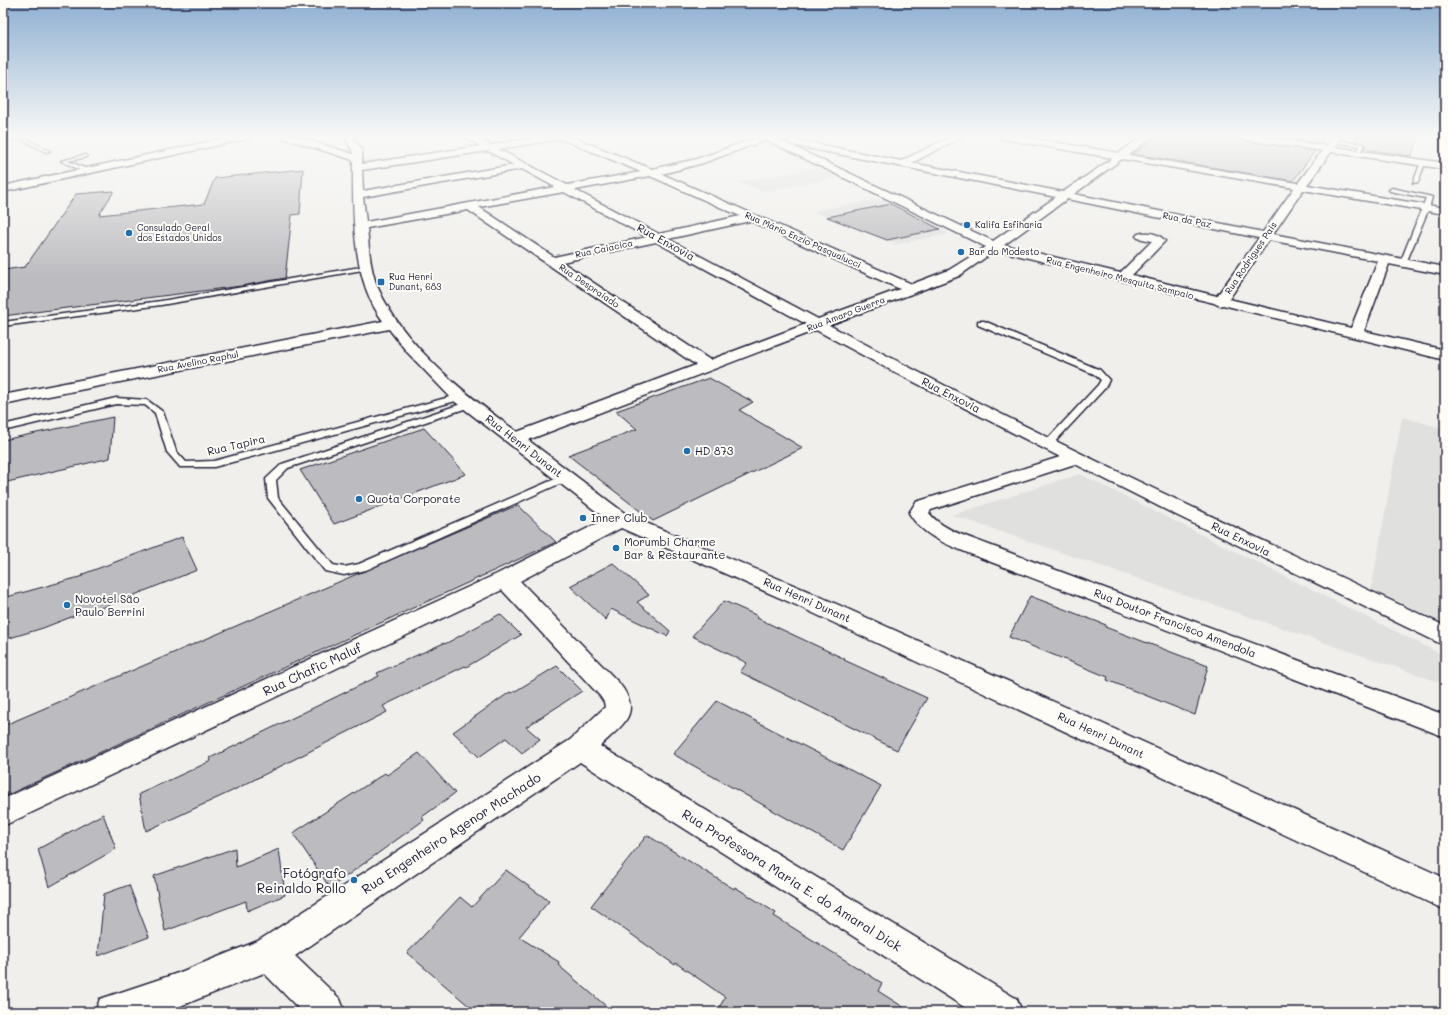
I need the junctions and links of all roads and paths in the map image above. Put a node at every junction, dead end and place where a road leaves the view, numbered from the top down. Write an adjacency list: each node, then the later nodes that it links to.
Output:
1 (29, 183): 14 (street)
2 (358, 183): 16 (street, Rua Henri Dunant)
3 (425, 183): 16 (street)
4 (557, 183): 13 (street, Rua Enxovia)
5 (590, 183): 13 (street)
6 (676, 183): 21 (street, Rua Mário Enzio Pasqualucci)
7 (865, 183): 26 (street, Rua Engenheiro Mesquita Sampaio)
8 (1000, 183): 17 (street, Rua da Paz)
9 (1082, 183): 17 (street, Rua Amaro Guerra)
10 (1279, 183): 12 (street)
11 (1303, 183): 12 (street, Rua Rodrigues Pais)
12 (1300, 187): 19 (street); 24 (street, Rua Rodrigues Pais)
13 (565, 188): 18 (street); 25 (street, Rua Enxovia)
14 (3, 189)
15 (1392, 190): 19 (lane)
16 (358, 195): 22 (street, Rua Henri Dunant)
17 (1064, 196): 24 (street, Rua da Paz); 26 (street, Rua Amaro Guerra)
18 (470, 206): 22 (street); 28 (street, Rua Despraiado)
19 (1426, 208): 20 (street); 29 (lane)
20 (1445, 211)
21 (752, 217): 25 (street, Rua Caiacica); 33 (street, Rua Mário Enzio Pasqualucci)
22 (361, 226): 30 (street, Rua Henri Dunant)
23 (1142, 236): 32 (street)
24 (1266, 236): 27 (street, Rua da Paz); 34 (street, Rua Rodrigues Pais)
25 (658, 238): 28 (street, Rua Caiacica); 38 (street, Rua Enxovia)
26 (994, 246): 32 (street, Rua Engenheiro Mesquita Sampaio); 33 (street, Rua Amaro Guerra)
27 (1385, 259): 29 (street, Rua da Paz); 39 (street)
28 (551, 261): 41 (street, Rua Despraiado)
29 (1403, 263): 31 (street, Rua da Paz)
30 (366, 268): 36 (lane); 37 (street, Rua Henri Dunant)
31 (1445, 271)
32 (1122, 278): 34 (street, Rua Engenheiro Mesquita Sampaio)
33 (912, 289): 38 (street, Rua Amaro Guerra)
34 (1220, 302): 39 (street, Rua Engenheiro Mesquita Sampaio)
35 (981, 323): 46 (lane)
36 (3, 324)
37 (392, 324): 42 (street, Rua Avelino Raphul); 43 (street, Rua Henri Dunant)
38 (815, 325): 41 (street, Rua Amaro Guerra); 46 (street, Rua Enxovia)
39 (1356, 334): 40 (street, Rua Engenheiro Mesquita Sampaio)
40 (1445, 355)
41 (708, 366): 45 (street, Rua Amaro Guerra)
42 (3, 400)
43 (465, 400): 44 (lane, Rua Tapira); 45 (street, Rua Henri Dunant); 48 (lane)
44 (3, 428)
45 (515, 439): 48 (street, Rua Henri Dunant)
46 (1048, 444): 47 (street, Rua Enxovia)
47 (1075, 458): 51 (street, Rua Enxovia); 52 (street, Rua Doutor Francisco Amendola)
48 (566, 478): 49 (street, Rua Henri Dunant)
49 (620, 520): 50 (street, Rua Chafic Maluf); 55 (street, Rua Henri Dunant)
50 (504, 579): 53 (street, Rua Engenheiro Agenor Machado); 54 (street, Rua Chafic Maluf)
51 (1445, 636)
52 (1445, 726)
53 (580, 748): 56 (street, Rua Engenheiro Agenor Machado); 59 (street, Rua Professora Maria E. do Amaral Dick)
54 (3, 813)
55 (1445, 894)
56 (269, 954): 57 (street, Rua Engenheiro Agenor Machado); 58 (street)
57 (113, 1012)
58 (327, 1012)
59 (1004, 1012)

